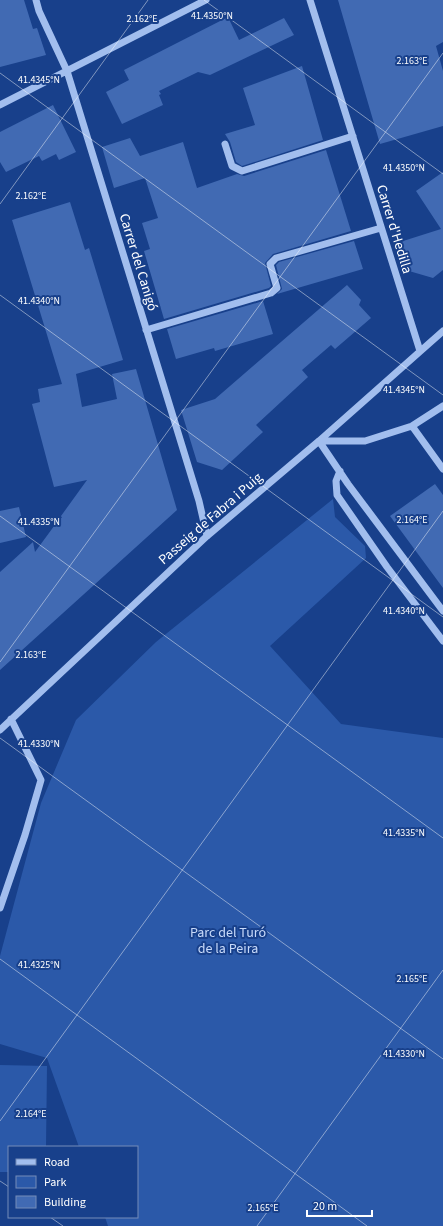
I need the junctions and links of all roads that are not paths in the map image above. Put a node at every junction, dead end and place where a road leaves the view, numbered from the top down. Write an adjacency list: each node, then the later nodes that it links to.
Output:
1 (36, 0): 4 (street, Carrer del Canigó)
2 (206, 0): 4 (street)
3 (310, 0): 6 (street, Carrer d'Hedilla)
4 (67, 71): 5 (street); 9 (street, Carrer del Canigó)
5 (0, 105)
6 (353, 136): 7 (street); 8 (street, Carrer d'Hedilla)
7 (225, 144)
8 (381, 228): 9 (street); 11 (street, Carrer d'Hedilla)
9 (146, 330): 17 (street, Carrer del Canigó)
10 (443, 331): 11 (street, Passeig de Fabra i Puig)
11 (420, 351): 14 (street, Passeig de Fabra i Puig)
12 (443, 406): 13 (street)
13 (412, 426): 14 (street); 15 (street)
14 (319, 441): 16 (street); 17 (street, Passeig de Fabra i Puig)
15 (443, 468)
16 (340, 472): 18 (street); 19 (street)
17 (207, 536): 20 (street, Passeig de Fabra i Puig)
18 (443, 611)
19 (443, 641)
20 (11, 719): 21 (street, Passeig de Fabra i Puig); 22 (street)
21 (0, 730)
22 (0, 908)

